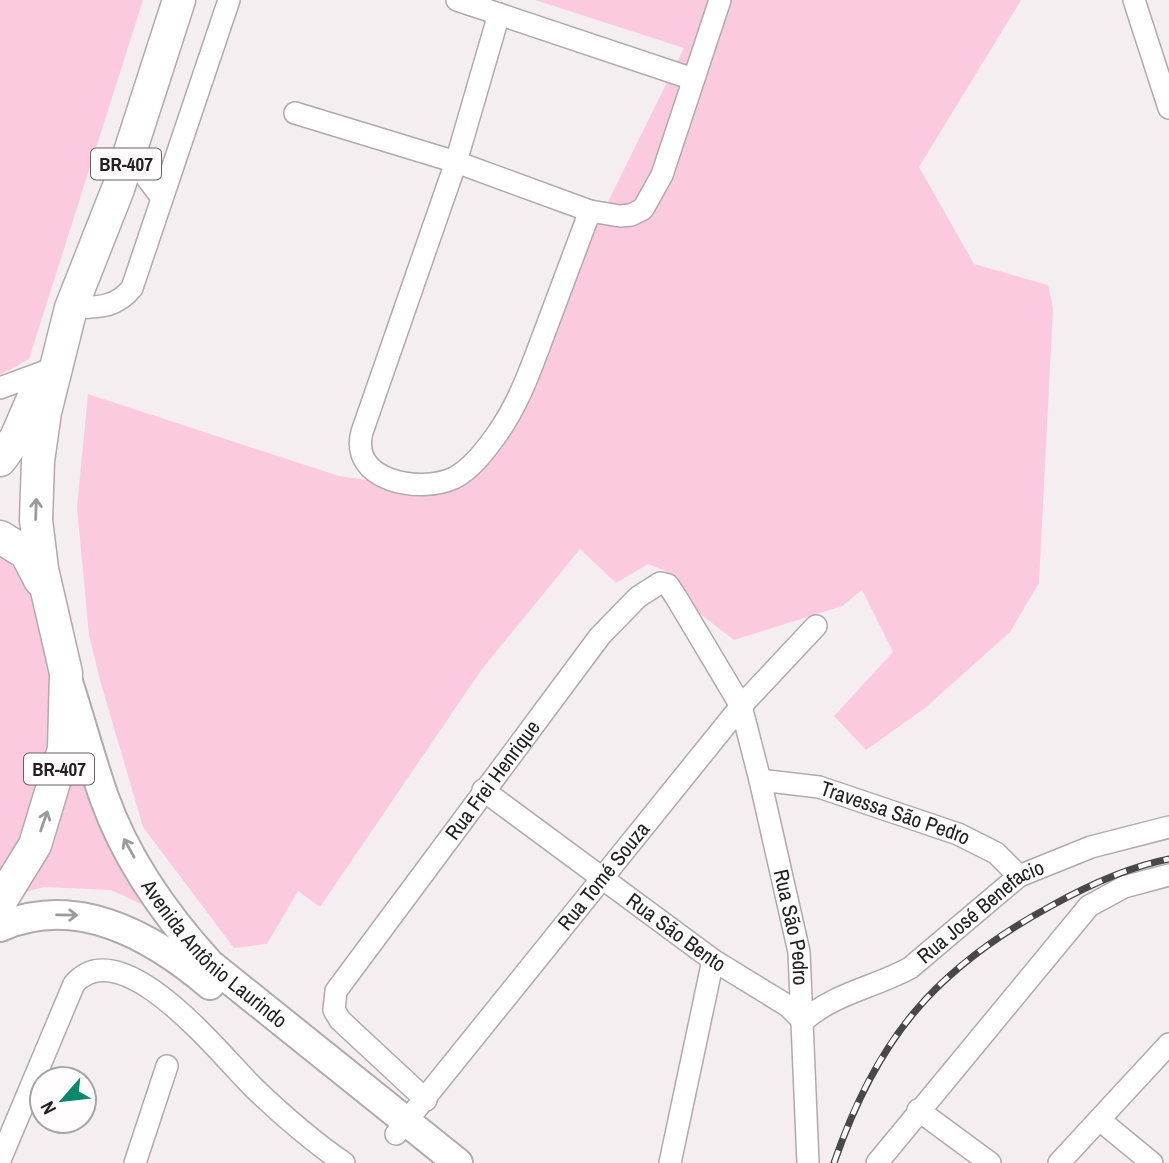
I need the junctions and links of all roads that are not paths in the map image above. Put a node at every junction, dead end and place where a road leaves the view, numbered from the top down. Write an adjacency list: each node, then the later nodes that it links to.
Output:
1 (179, 0): 10 (highway, BR-407)
2 (229, 0): 12 (street)
3 (457, 0): 6 (street)
4 (720, 0): 7 (street)
5 (1134, 0): 8 (street)
6 (499, 13): 7 (street); 11 (street)
7 (693, 79): 13 (street)
8 (1169, 108)
9 (295, 113): 11 (street)
10 (128, 159): 12 (street); 14 (highway, BR-407)
11 (456, 162): 13 (street); 13 (street)
12 (162, 198): 14 (street)
13 (590, 211)
14 (69, 316): 15 (highway, BR-407); 19 (highway, BR-407, one-way to 14)
15 (46, 371): 16 (street); 17 (highway, BR-407)
16 (0, 388)
17 (0, 460)
18 (0, 537): 19 (highway, BR-407)
19 (55, 624): 21 (highway, BR-407)
20 (816, 626): 22 (street, Rua Tomé Souza)
21 (66, 673): 29 (highway, BR-407, one-way to 21); 38 (main road, Avenida Antônio Laurindo, one-way to 21)
22 (741, 706): 23 (street, Rua São Pedro); 24 (street, Rua Frei Henrique); 28 (street, Rua Tomé Souza)
23 (760, 780): 27 (street, Travessa São Pedro); 32 (street, Rua São Pedro)
24 (483, 790): 28 (street, Rua São Bento); 35 (street, Rua Frei Henrique)
25 (1169, 827): 27 (street, Rua José Benefacio)
26 (1169, 875): 36 (street)
27 (1019, 876): 32 (street, Rua José Benefacio)
28 (604, 877): 31 (street, Rua São Bento); 35 (street, Rua Tomé Souza)
29 (0, 902)
30 (0, 927): 38 (main road, Avenida Antônio Laurindo, one-way to 38)
31 (713, 960): 32 (street, Rua São Bento); 45 (street)
32 (803, 1021): 39 (street, Rua São Pedro)
33 (1169, 1044): 37 (street)
34 (167, 1066): 41 (street)
35 (426, 1100): 38 (street, Rua Tomé Souza)
36 (918, 1110): 46 (street); 47 (street)
37 (1101, 1121): 48 (street); 49 (street)
38 (402, 1128): 43 (main road, Avenida Antônio Laurindo); 44 (main road, Avenida Antônio Laurindo)
39 (808, 1158)
40 (0, 1160): 42 (street)
41 (135, 1163)
42 (344, 1163)
43 (431, 1163)
44 (458, 1163)
45 (670, 1163)
46 (877, 1163)
47 (990, 1163)
48 (1059, 1163)
49 (1152, 1163)

